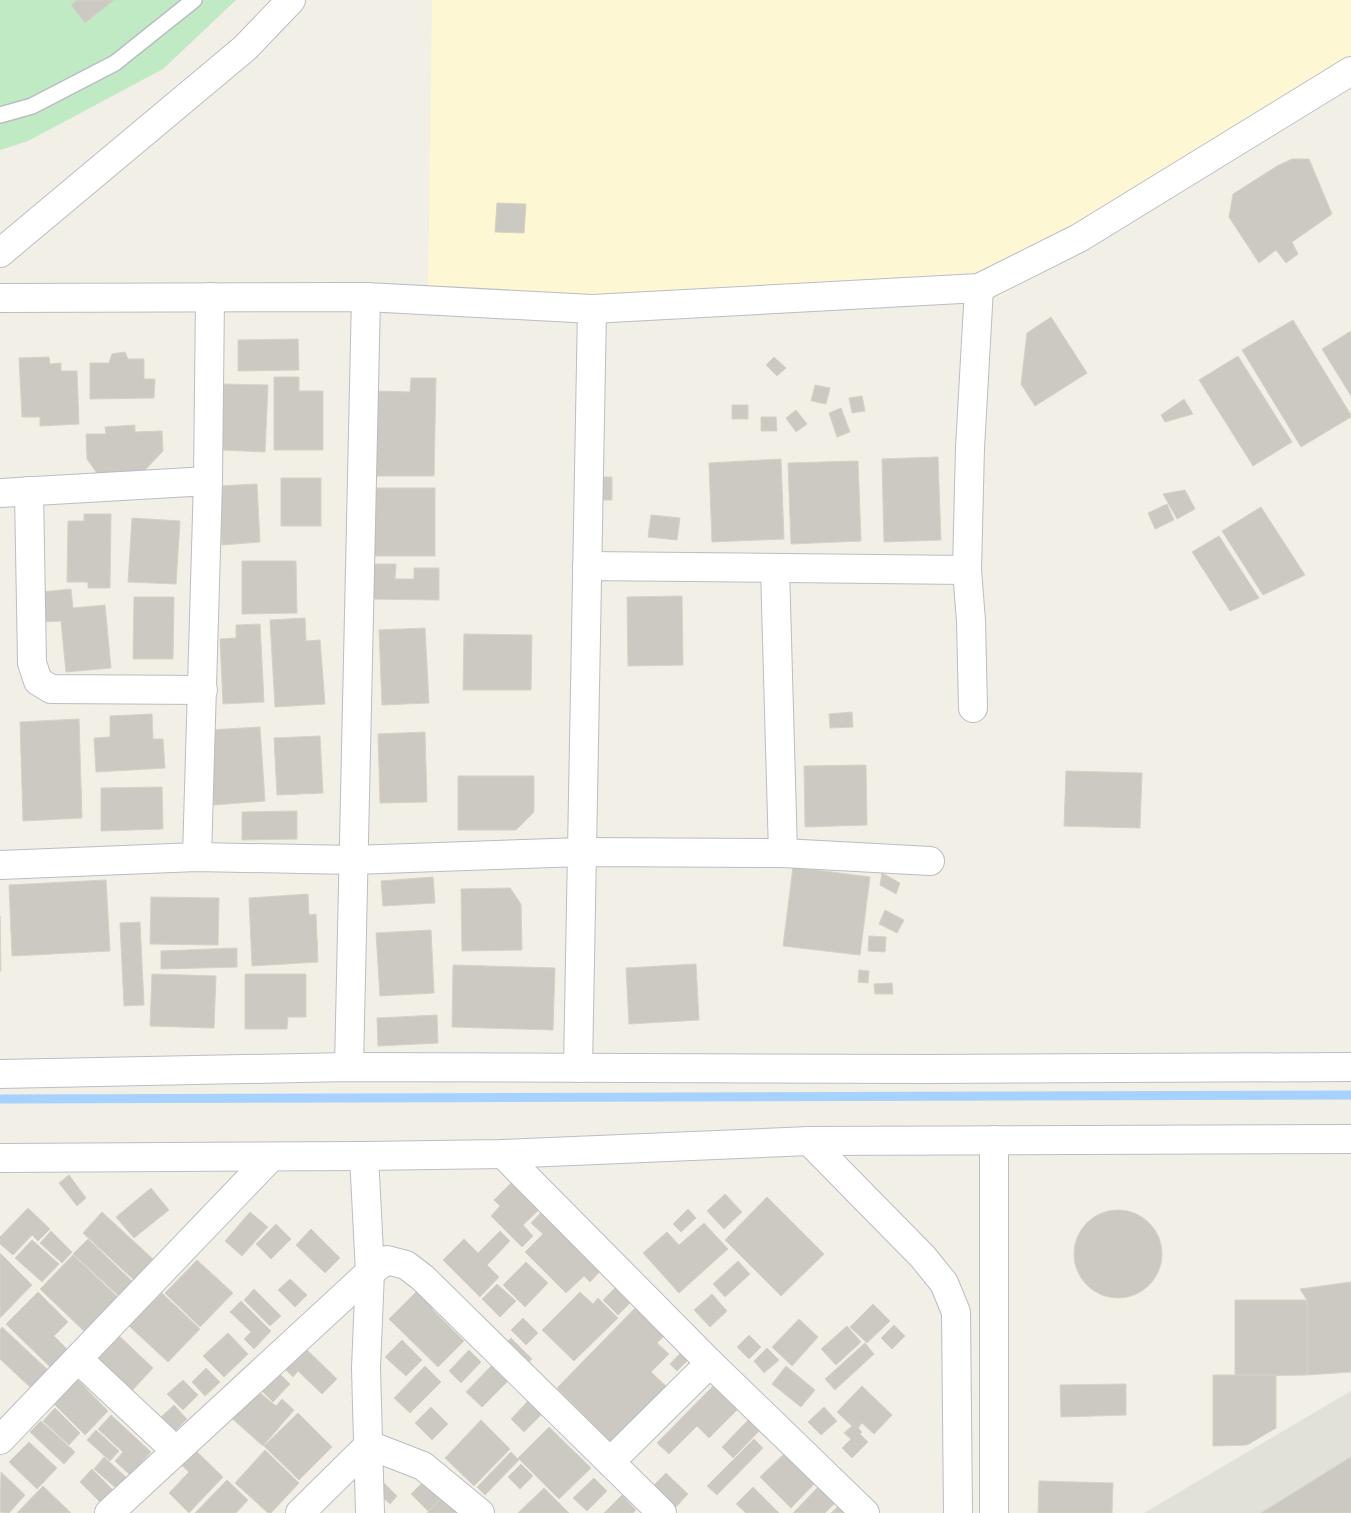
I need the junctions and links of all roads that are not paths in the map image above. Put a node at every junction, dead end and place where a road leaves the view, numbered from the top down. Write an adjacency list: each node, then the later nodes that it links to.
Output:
1 (194, 0): 4 (lane)
2 (291, 0): 5 (street)
3 (1351, 71): 6 (street)
4 (0, 115)
5 (0, 253)
6 (979, 288): 10 (street); 16 (street)
7 (210, 296): 8 (street); 9 (street); 11 (street)
8 (366, 297): 10 (street); 22 (street)
9 (0, 298)
10 (592, 309): 14 (street)
11 (208, 481): 12 (street); 17 (street)
12 (29, 491): 13 (street); 17 (street)
13 (0, 493)
14 (587, 566): 15 (street); 19 (street)
15 (775, 568): 16 (street); 20 (street)
16 (967, 570): 18 (street)
17 (203, 690): 21 (street)
18 (973, 708)
19 (582, 852): 20 (street); 22 (street); 27 (street)
20 (783, 853): 23 (street)
21 (197, 857): 22 (street); 24 (street)
22 (353, 860): 26 (street)
23 (930, 861)
24 (0, 865)
25 (1351, 1067): 27 (street)
26 (349, 1068): 27 (street); 28 (street)
27 (578, 1068)
28 (0, 1074)
29 (1351, 1139): 30 (street)
30 (994, 1140): 31 (street); 50 (street)
31 (808, 1141): 32 (street); 49 (street)
32 (503, 1154): 33 (street); 38 (street)
33 (364, 1156): 34 (street); 36 (street)
34 (271, 1157): 35 (street); 37 (street)
35 (0, 1158)
36 (370, 1272): 40 (street); 41 (street); 42 (street)
37 (78, 1359): 39 (street); 41 (street)
38 (710, 1363): 42 (street); 48 (street)
39 (0, 1440)
40 (369, 1445): 44 (street); 45 (street); 46 (street)
41 (176, 1451): 43 (street)
42 (610, 1462): 47 (street)
43 (109, 1513)
44 (300, 1513)
45 (370, 1513)
46 (480, 1513)
47 (662, 1513)
48 (865, 1513)
49 (958, 1513)
50 (994, 1513)

